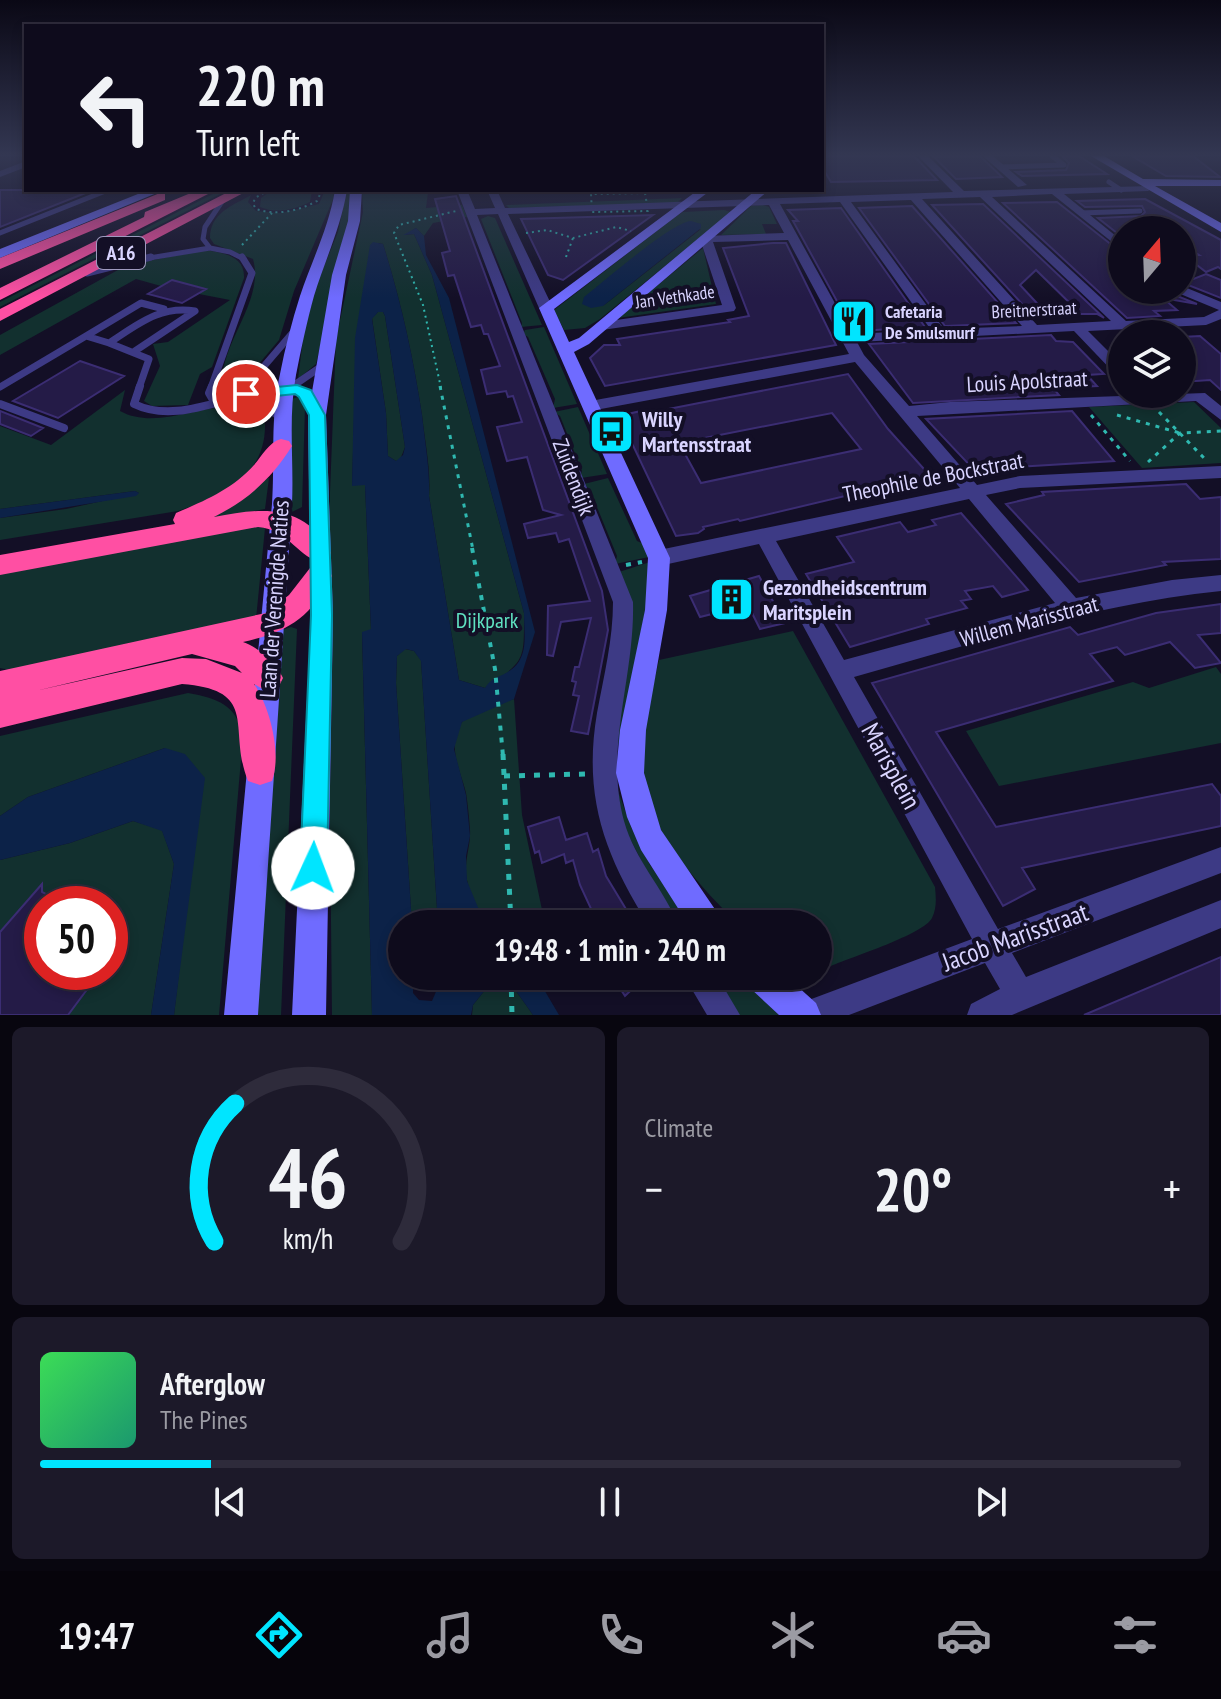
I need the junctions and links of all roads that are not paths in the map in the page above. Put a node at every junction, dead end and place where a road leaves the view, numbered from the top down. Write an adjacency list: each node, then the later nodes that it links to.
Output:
1 (74, 203): 30 (lane)
2 (109, 203): 34 (main road)
3 (125, 203): 36 (main road)
4 (145, 203): 37 (highway, A16)
5 (177, 203): 39 (highway, A16)
6 (182, 203): 40 (highway, A16)
7 (217, 203): 38 (highway, A16)
8 (221, 203): 35 (lane)
9 (339, 203): 50 (main road, Laan der Verenigde Naties)
10 (355, 203): 64 (main road, Laan der Verenigde Naties)
11 (469, 203): 25 (street, Zuidendijk)
12 (485, 203): 25 (street)
13 (498, 203): 43 (street, Zuidendijk)
14 (656, 203): 24 (street)
15 (691, 203): 24 (street)
16 (747, 203): 33 (main road, Jan Vethkade)
17 (774, 203): 31 (street)
18 (846, 203): 55 (street)
19 (920, 203): 54 (street)
20 (993, 203): 47 (street)
21 (1069, 203): 27 (street)
22 (1182, 203): 29 (main road)
23 (1193, 203): 28 (main road)
24 (686, 204): 43 (main road)
25 (471, 208): 95 (street, Zuidendijk)
26 (1140, 211): 27 (lane)
27 (1080, 213): 32 (street)
28 (1221, 216)
29 (1221, 228)
30 (0, 233)
31 (791, 236): 33 (street); 58 (street)
32 (1108, 236)
33 (706, 239): 52 (main road, Jan Vethkade); 52 (street, Jan Vethkade)
34 (0, 248)
35 (210, 248): 38 (lane); 68 (lane)
36 (0, 254)
37 (0, 264)
38 (80, 275): 46 (highway, A16)
39 (0, 279)
40 (0, 295)
41 (1196, 296): 42 (street)
42 (1221, 307)
43 (546, 308): 60 (main road, Zuidendijk)
44 (164, 309): 57 (lane); 59 (lane); 61 (lane)
45 (1221, 314): 49 (street, Breitnerstraat)
46 (0, 316)
47 (1118, 320)
48 (1196, 321): 49 (street, Breitnerstraat)
49 (1206, 321): 56 (street)
50 (300, 324): 66 (main road, Laan der Verenigde Naties); 68 (lane)
51 (1108, 325): 53 (street, Breitnerstraat)
52 (602, 326): 60 (main road, Jan Vethkade)
53 (1076, 326): 54 (street, Breitnerstraat); 63 (street)
54 (1032, 328): 55 (street, Breitnerstraat)
55 (939, 332): 58 (street, Breitnerstraat)
56 (1221, 333)
57 (86, 336): 59 (lane); 65 (lane)
58 (847, 338): 62 (street)
59 (109, 343): 61 (lane)
60 (564, 350): 71 (main road, Zuidendijk)
61 (135, 351): 68 (lane)
62 (858, 357): 71 (street); 72 (street)
63 (1108, 359)
64 (322, 366): 66 (lane); 73 (main road, Laan der Verenigde Naties)
65 (0, 387)
66 (286, 389): 68 (lane); 73 (lane); 75 (main road, Laan der Verenigde Naties)
67 (1196, 396): 74 (street, Louis Apolstraat)
68 (218, 399): 75 (lane)
69 (1108, 399): 72 (street, Louis Apolstraat)
70 (0, 404): 76 (lane)
71 (590, 406): 83 (main road, Zuidendijk)
72 (903, 412): 79 (street)
73 (317, 415): 85 (main road, Laan der Verenigde Naties)
74 (1221, 415)
75 (283, 418): 77 (main road, Laan der Verenigde Naties)
76 (64, 428)
77 (281, 446): 80 (main road, Laan der Verenigde Naties); 81 (highway)
78 (1220, 474): 79 (street, Theophile de Bockstraat)
79 (971, 492): 82 (street, Theophile de Bockstraat); 87 (street)
80 (280, 521): 81 (highway); 85 (highway); 88 (main road, Laan der Verenigde Naties)
81 (163, 535): 84 (highway)
82 (764, 537): 83 (street, Theophile de Bockstraat); 90 (street, Marisplein)
83 (659, 558): 95 (main road, Zuidendijk)
84 (0, 565)
85 (319, 565): 88 (highway); 105 (main road, Laan der Verenigde Naties)
86 (1221, 583): 87 (street, Willem Marisstraat)
87 (1072, 608): 90 (street, Willem Marisstraat)
88 (273, 623): 89 (highway); 91 (main road, Laan der Verenigde Naties)
89 (192, 644): 91 (highway); 92 (highway)
90 (838, 672): 100 (street, Marisplein)
91 (268, 678): 94 (main road, Laan der Verenigde Naties)
92 (7, 682)
93 (0, 713): 94 (highway)
94 (260, 769): 104 (main road, Laan der Verenigde Naties)
95 (617, 774): 97 (street, Zuidendijk); 98 (main road, Zuidendijk)
96 (1221, 860): 100 (street, Jacob Marisstraat)
97 (655, 910)
98 (697, 910)
99 (1221, 914): 103 (street)
100 (990, 946): 103 (street, Marisplein); 107 (street, Jacob Marisstraat)
101 (708, 990): 106 (street)
102 (778, 990): 107 (main road)
103 (1019, 995): 108 (street)
104 (241, 1015)
105 (309, 1015)
106 (725, 1015)
107 (807, 1015)
108 (982, 1015)

